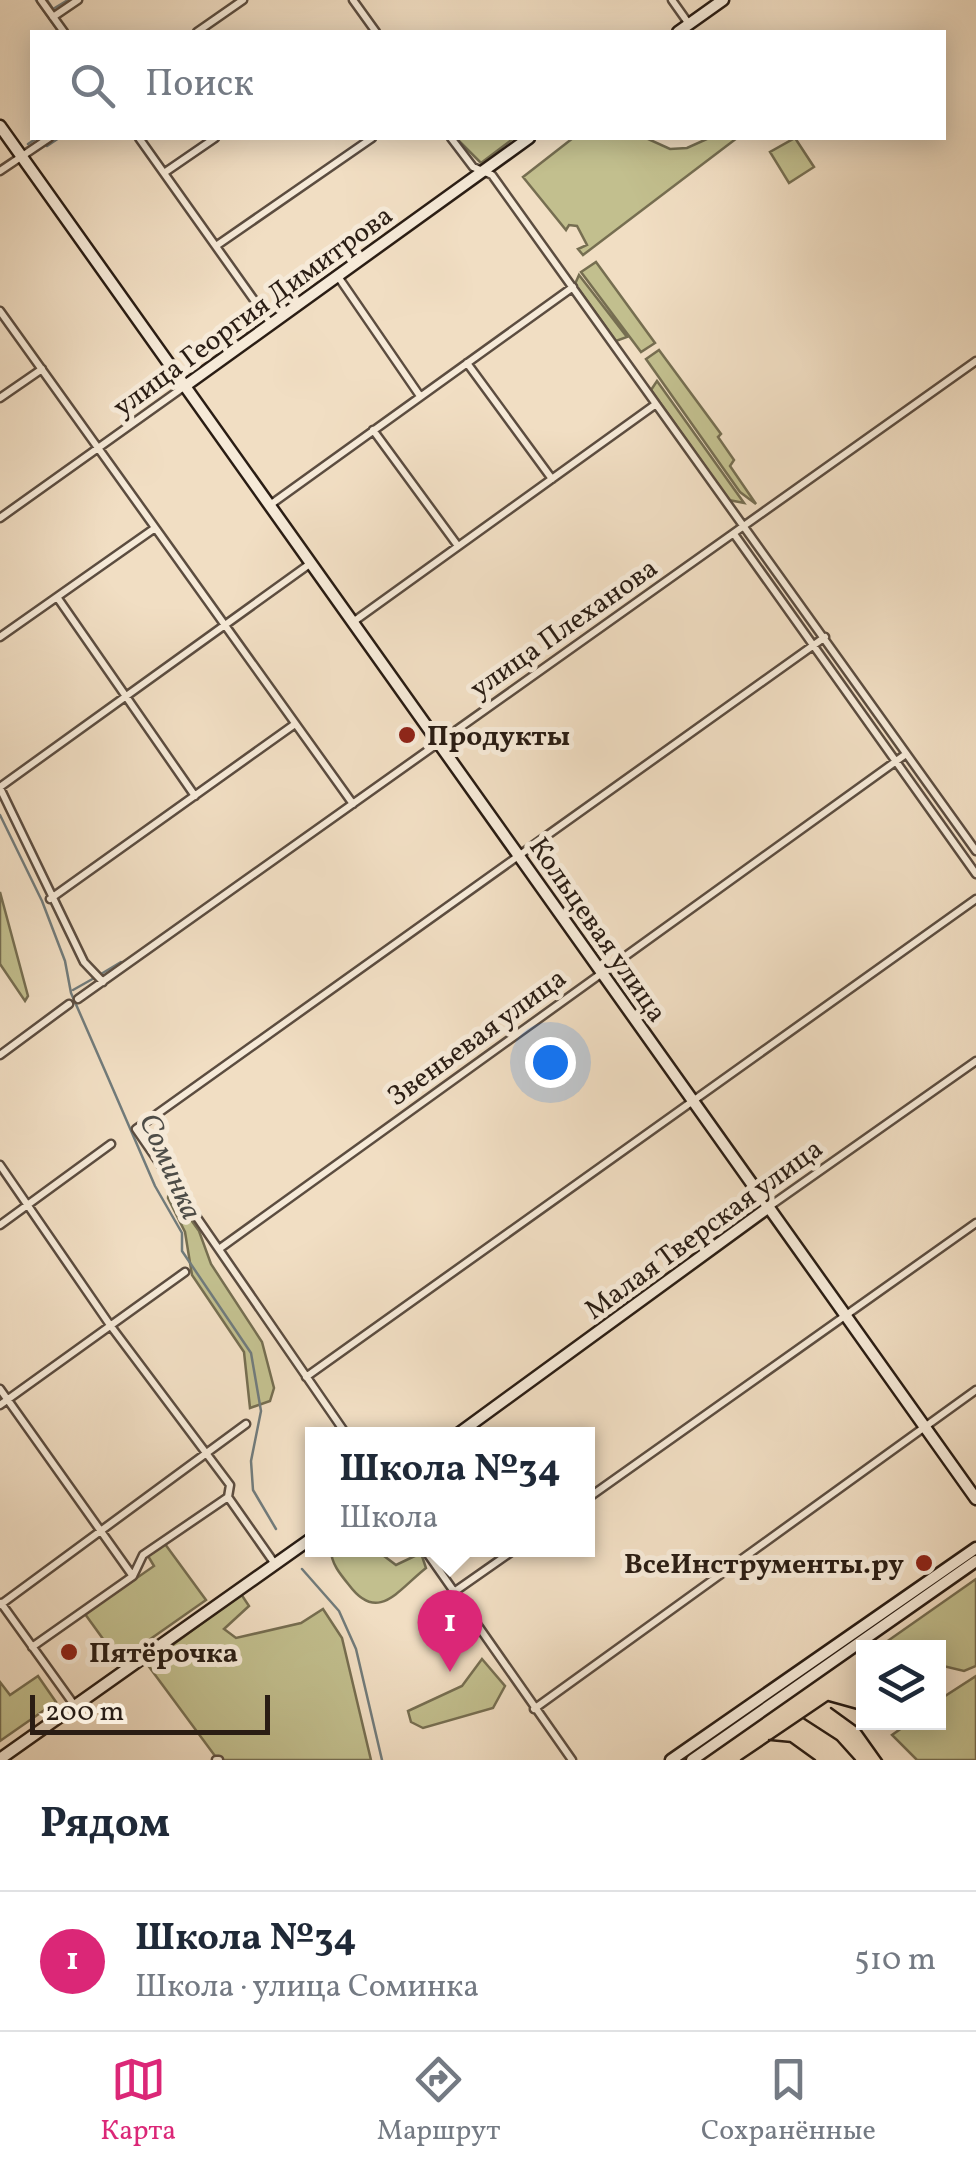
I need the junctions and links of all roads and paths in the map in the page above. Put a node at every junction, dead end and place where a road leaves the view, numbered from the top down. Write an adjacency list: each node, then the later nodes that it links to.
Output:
1 (41, 0): 7 (street)
2 (78, 0): 7 (street)
3 (243, 0): 10 (street)
4 (352, 0): 11 (street)
5 (672, 0): 8 (street)
6 (722, 0): 8 (main road)
7 (53, 18): 9 (street)
8 (690, 25): 12 (main road)
9 (62, 30)
10 (201, 30)
11 (374, 30)
12 (681, 30)
13 (0, 126): 20 (main road, Кольцевая улица)
14 (46, 140): 20 (street)
15 (139, 140): 23 (street)
16 (212, 140): 23 (street)
17 (369, 140): 24 (street)
18 (453, 140): 22 (street)
19 (526, 140): 22 (main road, улица Георгия Димитрова)
20 (21, 156): 21 (street); 32 (main road, Кольцевая улица)
21 (0, 171)
22 (482, 172): 25 (main road, улица Георгия Димитрова); 26 (street)
23 (164, 173): 24 (street)
24 (216, 246): 28 (street)
25 (339, 278): 28 (main road, улица Георгия Димитрова); 33 (street)
26 (574, 287): 30 (street); 35 (street)
27 (0, 311): 31 (street)
28 (272, 325): 32 (main road, улица Георгия Димитрова)
29 (976, 361): 41 (street, улица Плеханова)
30 (467, 363): 33 (street); 38 (street)
31 (42, 369): 34 (street); 37 (street)
32 (185, 386): 37 (street, улица Георгия Димитрова); 39 (main road, Кольцевая улица)
33 (420, 396): 36 (street)
34 (0, 398)
35 (656, 404): 38 (street); 41 (street)
36 (373, 430): 39 (street); 44 (street)
37 (98, 448): 40 (street, улица Георгия Димитрова); 42 (street)
38 (552, 479): 44 (street)
39 (270, 504): 45 (main road, Кольцевая улица)
40 (0, 518)
41 (744, 526): 43 (street, улица Плеханова); 50 (street)
42 (156, 528): 46 (street); 48 (street)
43 (734, 534): 51 (street); 54 (street, улица Плеханова)
44 (458, 546): 47 (street)
45 (310, 563): 47 (main road, Кольцевая улица); 48 (street)
46 (56, 597): 49 (street); 52 (street)
47 (353, 622): 54 (main road, Кольцевая улица)
48 (225, 624): 52 (street); 53 (street)
49 (0, 637)
50 (825, 638): 51 (street); 55 (street)
51 (814, 646): 56 (street); 61 (street)
52 (126, 696): 57 (street); 58 (street)
53 (295, 724): 58 (street); 59 (street)
54 (439, 743): 59 (street, улица Плеханова); 61 (main road, Кольцевая улица)
55 (906, 754): 56 (street, Звеньевая улица); 60 (street)
56 (896, 762): 62 (street); 65 (street, Звеньевая улица)
57 (0, 787): 63 (street)
58 (195, 796): 63 (street)
59 (352, 804): 66 (street, улица Плеханова)
60 (976, 851)
61 (519, 856): 65 (main road, Кольцевая улица); 78 (street)
62 (976, 874)
63 (50, 899): 66 (street)
64 (976, 899): 71 (street)
65 (602, 973): 71 (main road, Кольцевая улица); 78 (street, Звеньевая улица)
66 (103, 982): 67 (street, улица Плеханова)
67 (78, 999)
68 (69, 1004): 69 (street)
69 (0, 1055)
70 (976, 1061): 75 (street, Малая Тверская улица)
71 (694, 1101): 75 (main road, Кольцевая улица); 82 (street)
72 (111, 1144): 74 (street)
73 (0, 1164): 74 (street)
74 (28, 1205): 77 (street); 81 (street)
75 (769, 1207): 80 (main road, Кольцевая улица); 90 (main road, Малая Тверская улица)
76 (976, 1222): 80 (street)
77 (0, 1225)
78 (218, 1249): 82 (street)
79 (185, 1272): 81 (street)
80 (846, 1316): 88 (main road, Кольцевая улица); 92 (street)
81 (110, 1326): 85 (street); 91 (street)
82 (306, 1377): 89 (street)
83 (0, 1389): 85 (street)
84 (976, 1390): 88 (street)
85 (8, 1400): 86 (street); 95 (street)
86 (0, 1406)
87 (246, 1424): 91 (street)
88 (924, 1426): 94 (main road, Кольцевая улица); 107 (street)
89 (341, 1427)
90 (468, 1427)
91 (206, 1453): 93 (street); 95 (street)
92 (595, 1493)
93 (228, 1497): 101 (street); 102 (street)
94 (976, 1499)
95 (101, 1530): 102 (street); 104 (street)
96 (305, 1543): 101 (main road)
97 (976, 1548): 110 (main road)
98 (429, 1557): 103 (street)
99 (504, 1557): 103 (street)
100 (976, 1561): 111 (main road)
101 (275, 1565): 106 (main road)
102 (133, 1576): 105 (street)
103 (454, 1592): 107 (street)
104 (0, 1604): 105 (street)
105 (32, 1647): 106 (street)
106 (74, 1706): 108 (main road)
107 (534, 1709): 109 (street)
108 (0, 1759)
109 (572, 1760)
110 (671, 1760)
111 (692, 1760)

